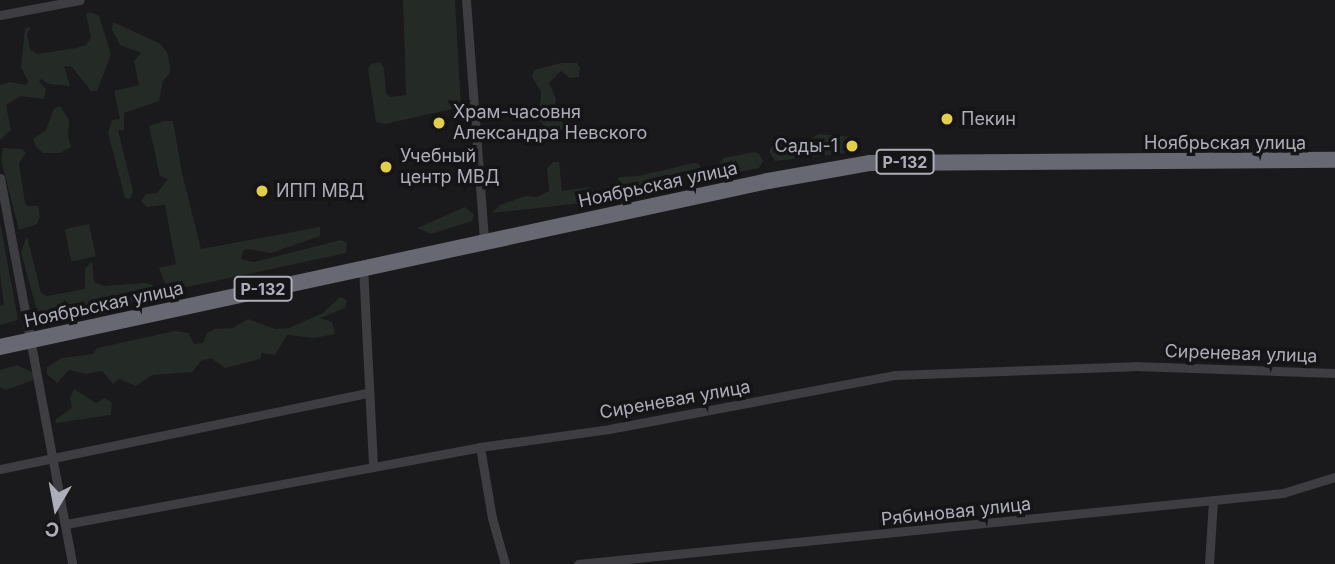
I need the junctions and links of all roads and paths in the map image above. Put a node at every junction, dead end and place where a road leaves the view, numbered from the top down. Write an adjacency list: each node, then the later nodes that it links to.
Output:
1 (80, 0): 3 (street)
2 (466, 0): 6 (street)
3 (0, 15)
4 (1335, 160): 6 (highway, Ноябрьская улица / Р-132)
5 (0, 178): 8 (street)
6 (484, 242): 7 (highway, Ноябрьская улица / Р-132)
7 (363, 267): 8 (highway, Ноябрьская улица / Р-132); 11 (street)
8 (31, 340): 9 (highway, Ноябрьская улица / Р-132); 13 (street)
9 (0, 347)
10 (1335, 373): 12 (street, Сиреневая улица)
11 (368, 393): 13 (street); 14 (street)
12 (480, 447): 14 (street, Сиреневая улица); 20 (street)
13 (52, 457): 15 (street); 18 (street)
14 (373, 467): 18 (street, Сиреневая улица)
15 (0, 469)
16 (1335, 477): 17 (street, Рябиновая улица)
17 (1213, 500): 21 (street, Рябиновая улица); 22 (street)
18 (66, 524): 19 (street)
19 (72, 564)
20 (505, 564)
21 (578, 564)
22 (1209, 564)

